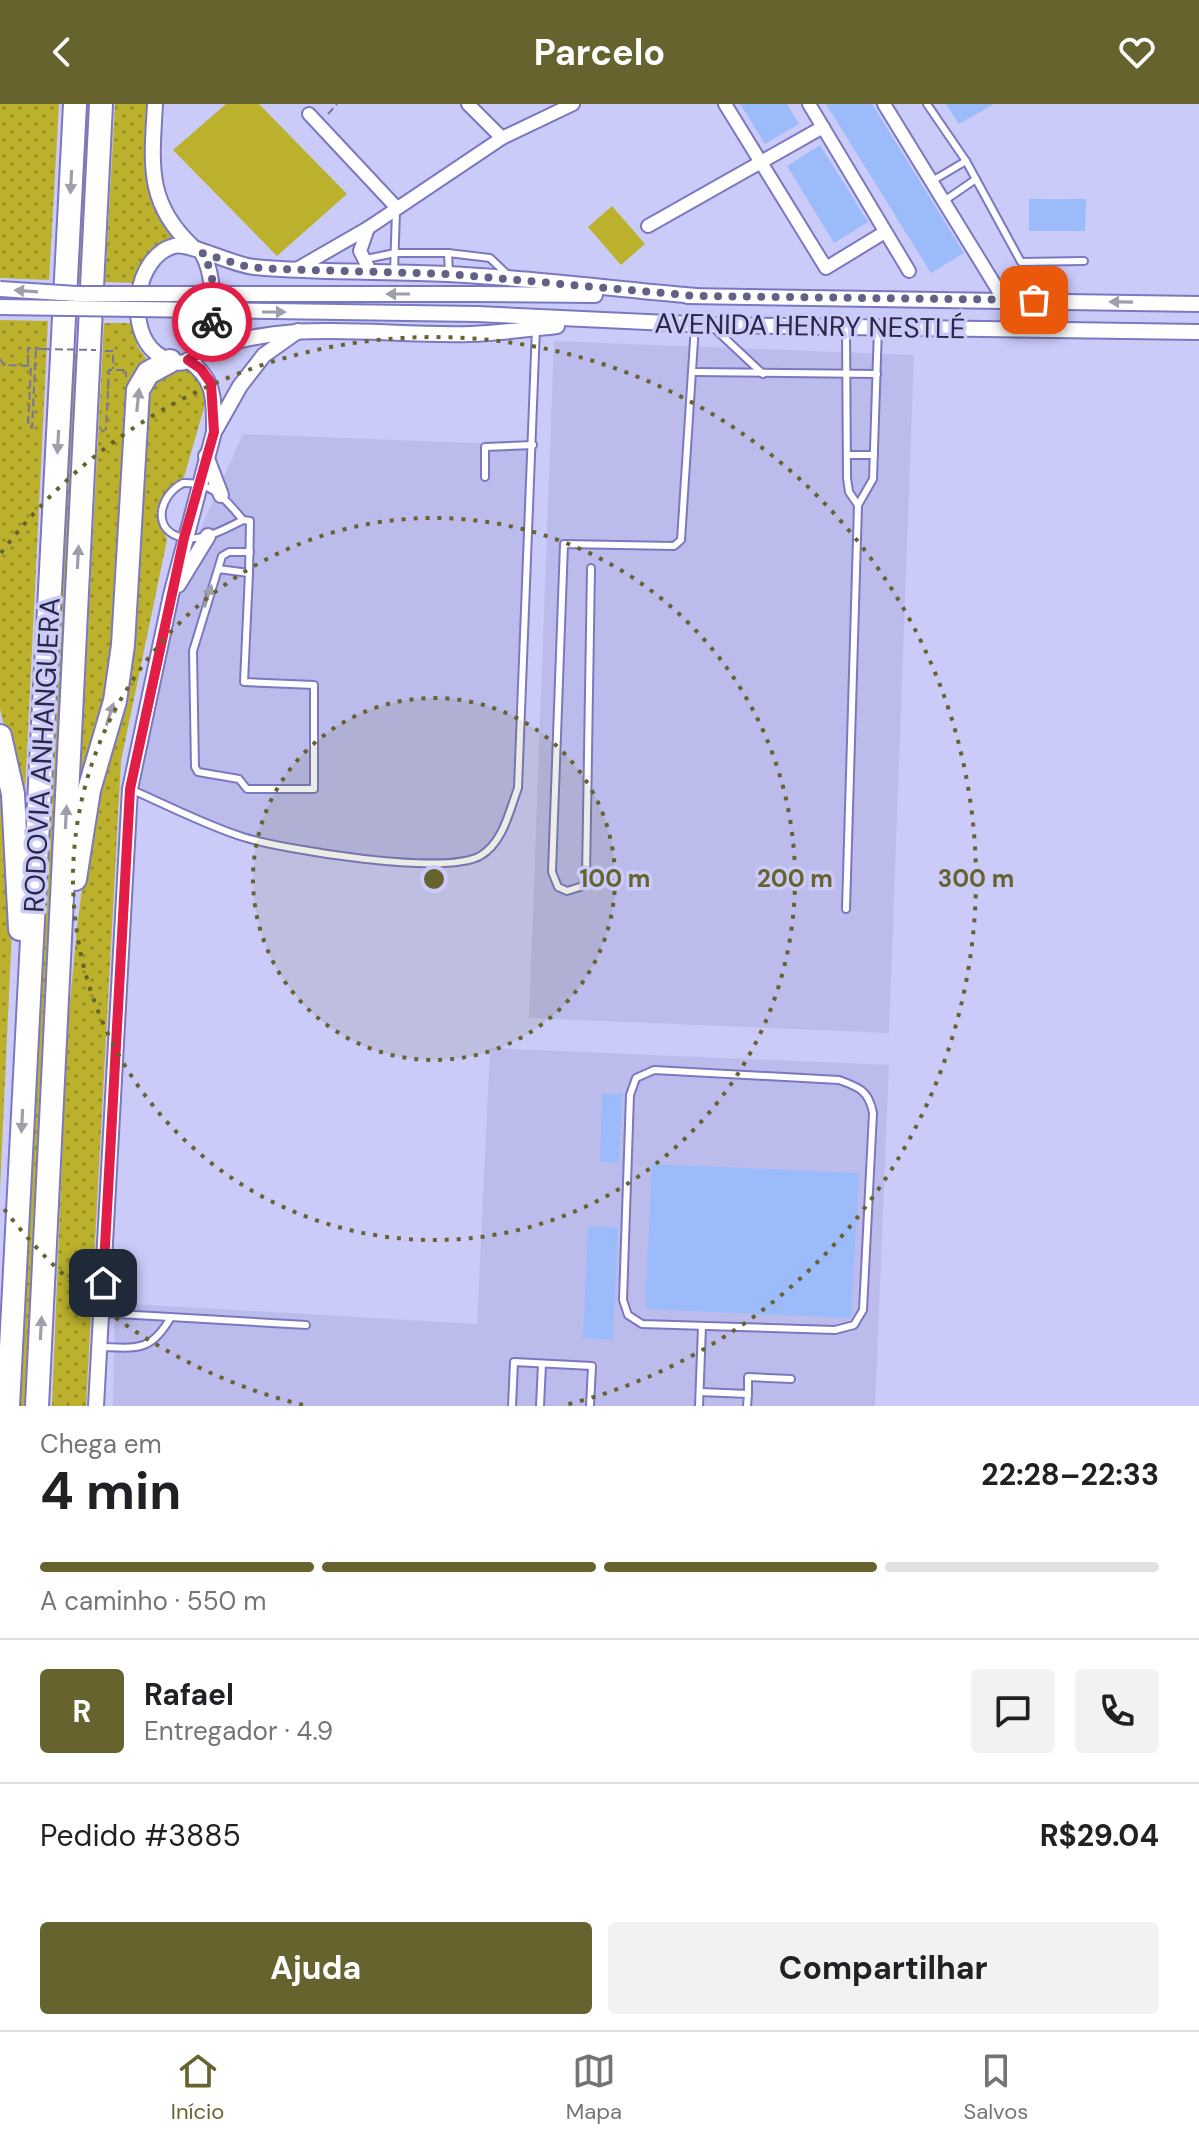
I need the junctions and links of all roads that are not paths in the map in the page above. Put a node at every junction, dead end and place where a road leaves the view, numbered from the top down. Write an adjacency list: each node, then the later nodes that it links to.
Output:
1 (75, 104): 72 (highway, RODOVIA ANHANGUERA, one-way to 72)
2 (101, 104): 71 (highway, RODOVIA ANHANGUERA, one-way to 2)
3 (155, 104): 22 (street)
4 (468, 104): 12 (street)
5 (573, 104): 12 (street)
6 (725, 104): 14 (street)
7 (809, 104): 11 (street)
8 (884, 104): 16 (street)
9 (927, 104): 13 (lane)
10 (314, 118): 18 (street)
11 (823, 127): 14 (street); 21 (street)
12 (502, 138): 18 (street)
13 (966, 161): 15 (lane); 16 (lane)
14 (762, 163): 19 (street); 21 (street)
15 (976, 179): 17 (lane); 25 (lane)
16 (932, 181): 17 (street)
17 (944, 201): 34 (street)
18 (396, 207): 20 (street); 23 (lane)
19 (648, 226)
20 (368, 228): 26 (street); 27 (street)
21 (885, 232): 28 (street)
22 (197, 250): 27 (street, AVENIDA HENRY NESTLÉ); 46 (street); 46 (street)
23 (395, 253): 24 (lane); 26 (lane); 29 (lane)
24 (448, 253): 30 (lane); 31 (lane)
25 (1084, 261)
26 (366, 265): 27 (street, AVENIDA HENRY NESTLÉ); 29 (street, AVENIDA HENRY NESTLÉ)
27 (295, 270)
28 (909, 271)
29 (394, 272): 30 (street, AVENIDA HENRY NESTLÉ)
30 (449, 274): 31 (street, AVENIDA HENRY NESTLÉ)
31 (511, 279): 33 (street, AVENIDA HENRY NESTLÉ)
32 (0, 289): 33 (street, AVENIDA HENRY NESTLÉ, one-way to 32, bridge)
33 (696, 296): 34 (street, AVENIDA HENRY NESTLÉ)
34 (1005, 300): 35 (street, AVENIDA HENRY NESTLÉ, one-way to 34); 43 (street)
35 (1199, 304)
36 (0, 307): 37 (street, AVENIDA HENRY NESTLÉ, one-way to 37, bridge)
37 (612, 322): 38 (street, AVENIDA HENRY NESTLÉ); 40 (street, AVENIDA HENRY NESTLÉ)
38 (695, 325): 39 (street, AVENIDA HENRY NESTLÉ); 47 (lane)
39 (711, 325): 41 (street, AVENIDA HENRY NESTLÉ); 48 (lane)
40 (536, 328): 44 (street, AVENIDA HENRY NESTLÉ); 52 (lane)
41 (846, 328): 42 (street, AVENIDA HENRY NESTLÉ); 49 (lane)
42 (878, 328): 43 (street, AVENIDA HENRY NESTLÉ); 50 (lane)
43 (1022, 329): 45 (street, AVENIDA HENRY NESTLÉ)
44 (298, 331): 46 (street, AVENIDA HENRY NESTLÉ); 51 (street)
45 (1199, 332)
46 (185, 358): 51 (street); 71 (highway, one-way to 46)
47 (694, 372): 48 (lane); 64 (lane)
48 (763, 374): 49 (lane)
49 (846, 374): 50 (lane); 53 (lane)
50 (877, 374): 54 (lane)
51 (214, 432): 55 (street)
52 (533, 445): 56 (lane); 69 (lane)
53 (847, 455): 54 (lane); 59 (lane)
54 (874, 455): 59 (lane)
55 (206, 456): 57 (street); 58 (street)
56 (485, 477)
57 (199, 483): 58 (lane); 62 (street); 62 (lane)
58 (221, 495): 60 (lane)
59 (858, 505): 70 (lane)
60 (243, 520): 61 (lane); 63 (lane)
61 (208, 536): 62 (lane); 67 (street)
62 (184, 538): 67 (street)
63 (250, 552): 65 (lane); 66 (lane)
64 (591, 568)
65 (218, 569): 66 (lane); 66 (lane, one-way to 65)
66 (249, 573)
67 (171, 595): 69 (street)
68 (0, 736): 72 (highway)
69 (130, 789): 73 (street)
70 (846, 909)
71 (54, 1038): 83 (highway, RODOVIA ANHANGUERA, one-way to 71)
72 (25, 1062): 82 (highway, RODOVIA ANHANGUERA, one-way to 82)
73 (101, 1313): 74 (lane); 77 (street)
74 (171, 1317): 75 (lane); 77 (lane)
75 (306, 1325)
76 (702, 1326): 76 (lane); 80 (lane)
77 (100, 1347): 84 (street)
78 (542, 1364): 85 (lane); 86 (lane); 87 (lane)
79 (791, 1379): 81 (lane)
80 (700, 1392): 81 (lane); 88 (lane)
81 (748, 1394): 89 (lane)
82 (8, 1406)
83 (37, 1406)
84 (96, 1406)
85 (512, 1406)
86 (540, 1406)
87 (590, 1406)
88 (699, 1406)
89 (747, 1406)

